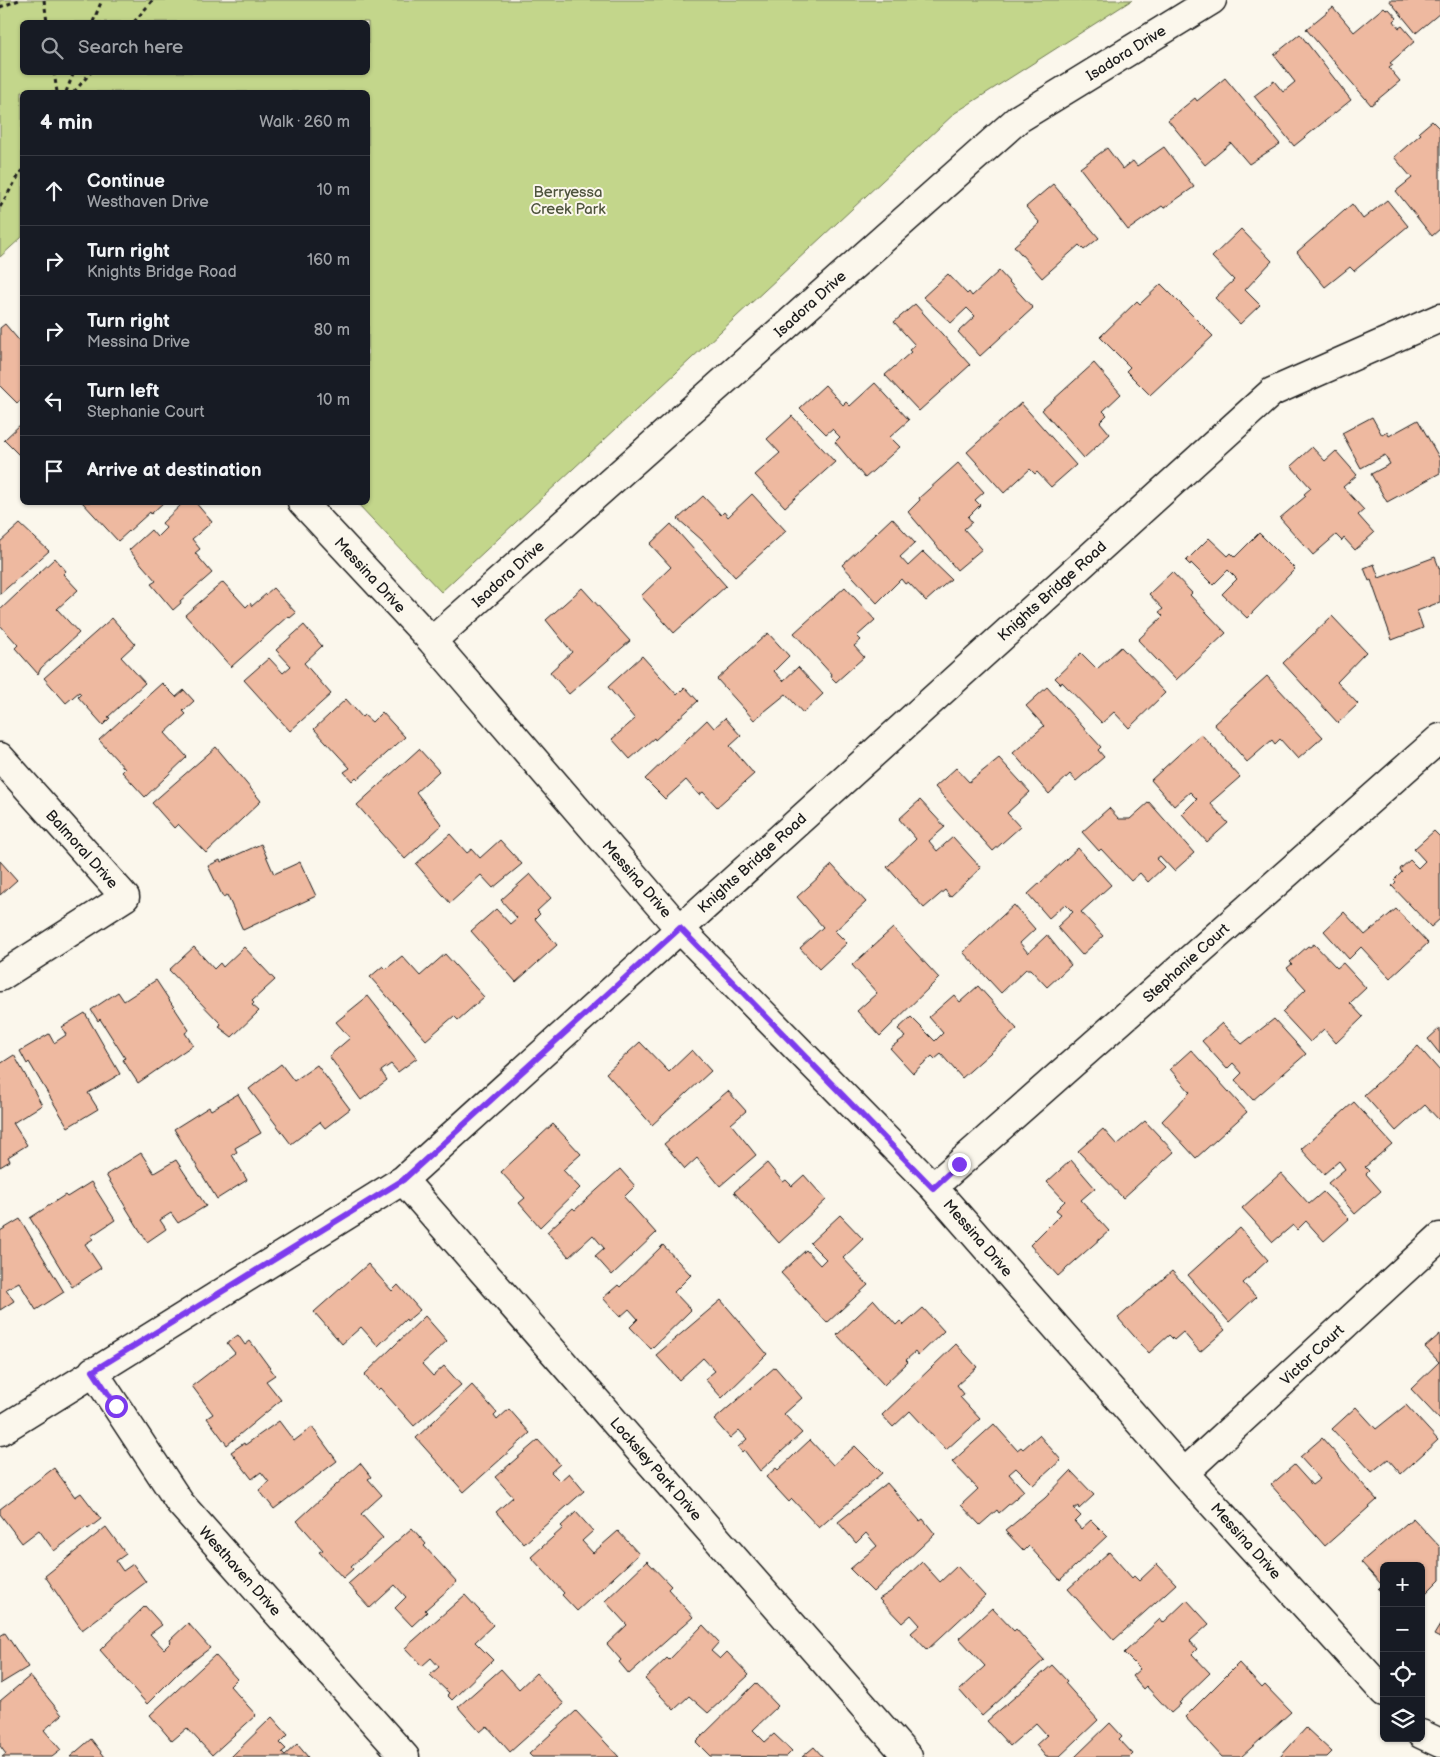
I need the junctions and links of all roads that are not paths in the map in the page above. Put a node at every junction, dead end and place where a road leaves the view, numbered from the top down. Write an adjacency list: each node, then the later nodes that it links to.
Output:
1 (1212, 0): 4 (street, Isadora Drive)
2 (1440, 318): 7 (street, Knights Bridge Road)
3 (305, 505): 4 (street, Messina Drive)
4 (432, 641): 7 (street, Messina Drive)
5 (1440, 738): 10 (street, Stephanie Court)
6 (0, 757): 8 (street, Balmoral Drive)
7 (680, 928): 9 (street, Knights Bridge Road); 10 (street, Messina Drive)
8 (0, 977)
9 (403, 1180): 12 (street, Knights Bridge Road); 19 (street, Locksley Park Drive)
10 (933, 1188): 14 (street, Messina Drive)
11 (1440, 1237): 14 (street, Victor Court)
12 (93, 1371): 13 (street, Knights Bridge Road); 18 (street, Westhaven Drive)
13 (0, 1431)
14 (1184, 1473): 15 (street, Messina Drive)
15 (1380, 1688)
16 (1425, 1736): 17 (street)
17 (1440, 1743)
18 (406, 1757)
19 (908, 1757)

